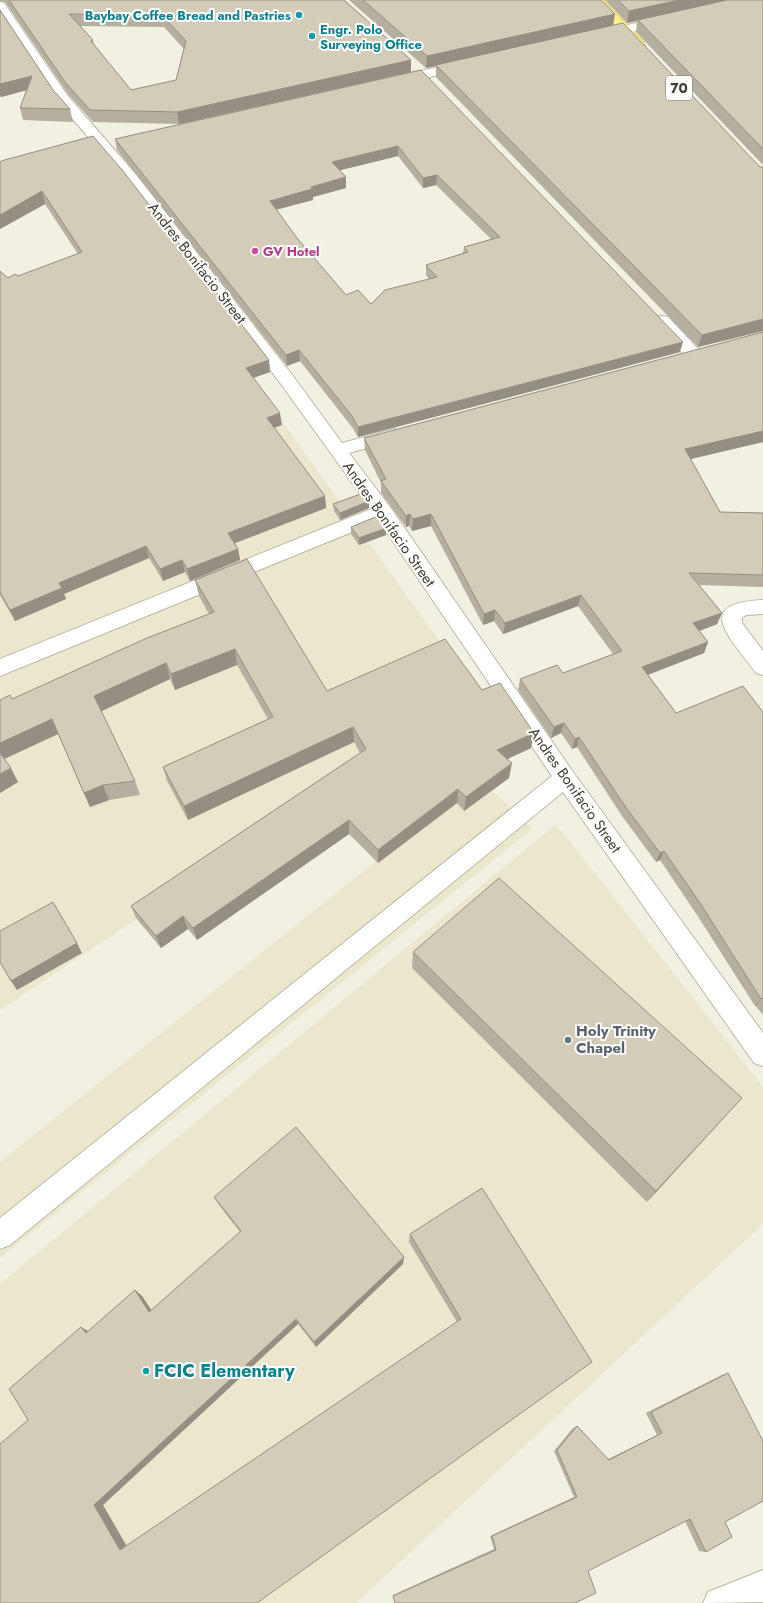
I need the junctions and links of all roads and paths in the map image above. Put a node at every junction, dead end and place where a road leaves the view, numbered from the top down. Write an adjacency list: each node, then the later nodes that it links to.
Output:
1 (596, 0): 4 (main road)
2 (0, 6): 15 (street, Andres Bonifacio Street)
3 (678, 17): 4 (street)
4 (624, 30): 5 (street); 6 (main road)
5 (593, 37)
6 (650, 58)
7 (477, 62): 9 (street)
8 (411, 64): 9 (street)
9 (423, 74): 10 (street); 11 (street)
10 (384, 83)
11 (434, 86)
12 (650, 309): 13 (street)
13 (694, 355)
14 (413, 430): 15 (street)
15 (337, 450): 16 (street, Andres Bonifacio Street)
16 (382, 512): 18 (street); 20 (street, Andres Bonifacio Street)
17 (763, 607): 19 (street)
18 (0, 668)
19 (763, 668)
20 (565, 778): 21 (street, Andres Bonifacio Street); 22 (street)
21 (763, 1054)
22 (0, 1235)
23 (763, 1586): 24 (street)
24 (719, 1603)

